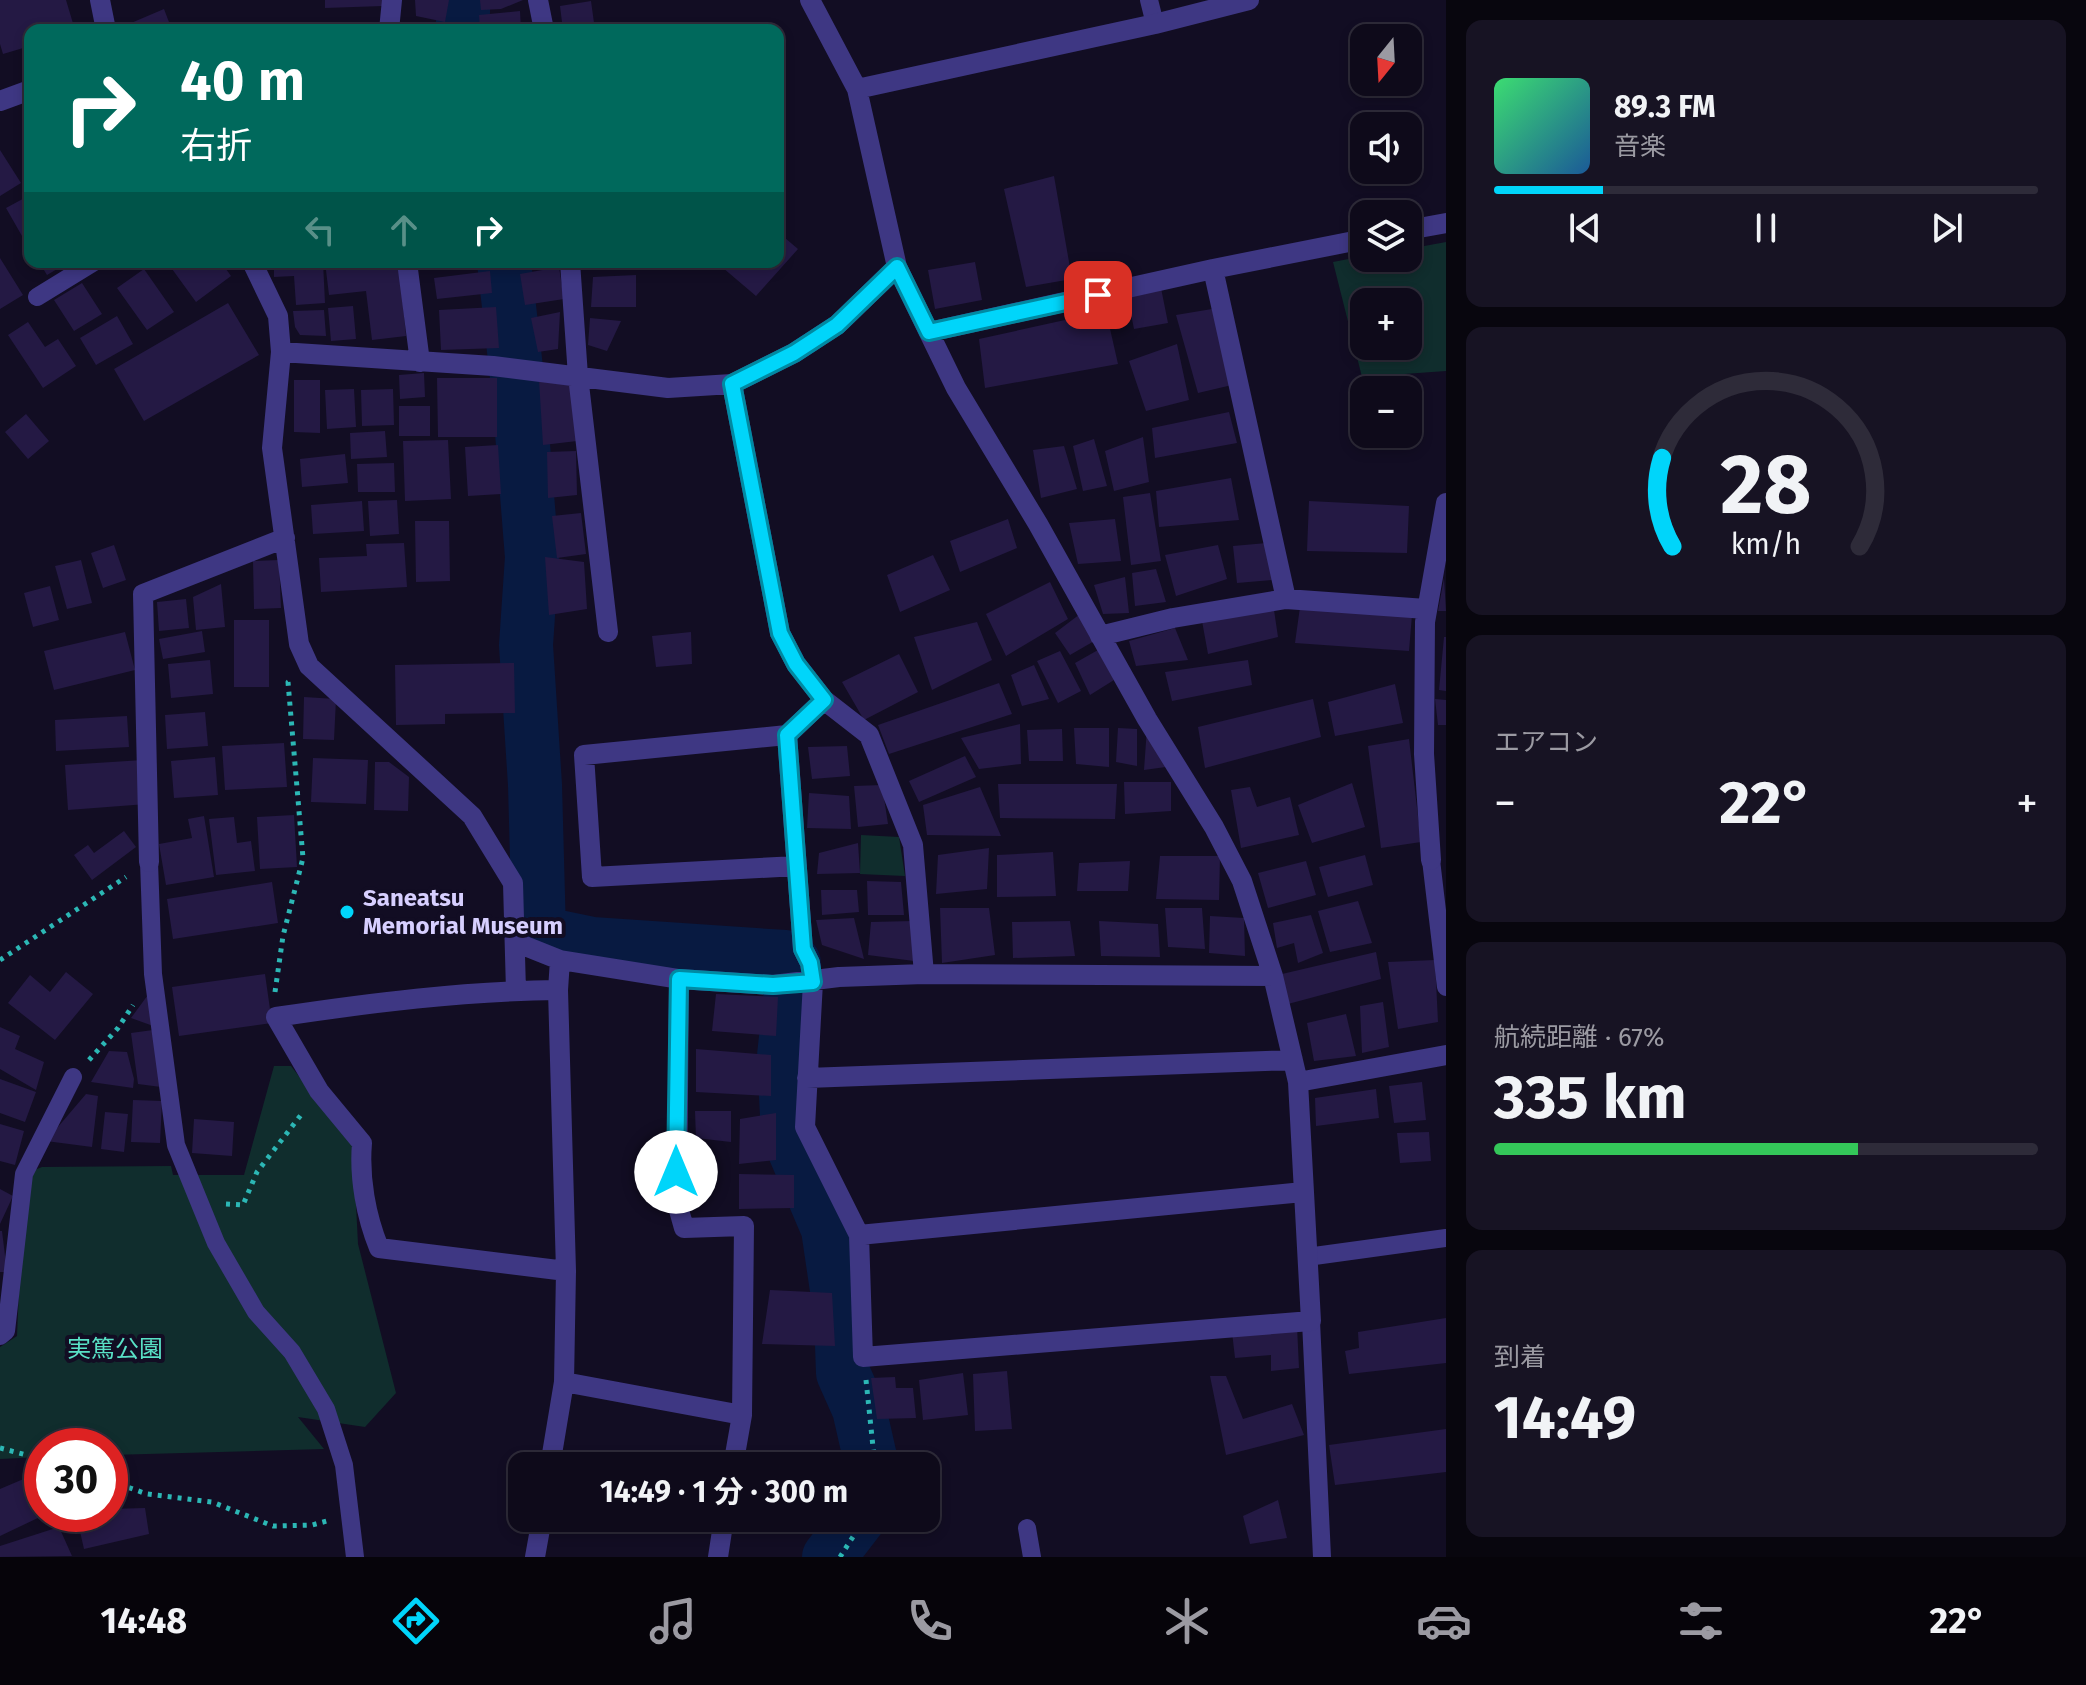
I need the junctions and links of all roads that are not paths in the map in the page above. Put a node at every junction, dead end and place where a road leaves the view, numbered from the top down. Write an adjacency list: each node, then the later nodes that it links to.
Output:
1 (100, 0): 7 (street)
2 (392, 0): 8 (street)
3 (538, 0): 9 (street)
4 (810, 0): 11 (street)
5 (1149, 0): 10 (lane)
6 (1249, 0): 10 (street)
7 (105, 24)
8 (390, 24)
9 (543, 24)
10 (1155, 24): 11 (street)
11 (857, 89): 17 (street)
12 (24, 92): 13 (street)
13 (0, 101)
14 (1446, 223): 15 (street)
15 (1422, 227)
16 (1350, 242): 22 (street)
17 (897, 267): 24 (street); 28 (street)
18 (84, 268): 23 (lane)
19 (255, 268): 25 (street)
20 (408, 268): 26 (street)
21 (570, 268): 27 (street)
22 (1213, 269): 24 (street); 31 (street)
23 (37, 297)
24 (929, 332): 35 (street)
25 (281, 352): 26 (street); 30 (street)
26 (420, 362): 27 (street)
27 (578, 376): 28 (street); 34 (street)
28 (732, 384): 36 (street)
29 (1446, 503): 32 (street)
30 (285, 538): 39 (street); 41 (street)
31 (1286, 599): 32 (street); 35 (street)
32 (1426, 615): 33 (street); 38 (street)
33 (1446, 623)
34 (608, 632)
35 (1100, 636): 44 (street)
36 (824, 700): 37 (street); 43 (street)
37 (787, 735): 40 (street); 40 (street)
38 (1431, 860): 47 (lane)
39 (149, 862): 69 (lane)
40 (797, 866): 46 (street)
41 (515, 942): 42 (street); 49 (street)
42 (560, 960): 45 (street); 48 (street)
43 (924, 974): 44 (street); 46 (street)
44 (1273, 976): 51 (street)
45 (679, 979): 46 (street); 63 (street)
46 (812, 982): 53 (street)
47 (1446, 987)
48 (558, 990): 49 (street); 59 (street)
49 (516, 991): 59 (street)
50 (1446, 1055): 54 (street)
51 (1293, 1060): 53 (street); 54 (street)
52 (73, 1077): 61 (lane)
53 (807, 1078): 56 (street)
54 (1298, 1082): 55 (street)
55 (1303, 1192): 56 (street); 58 (street)
56 (859, 1235): 60 (street)
57 (1446, 1238): 58 (lane)
58 (1307, 1257): 60 (street)
59 (566, 1271): 62 (street)
60 (1311, 1321): 73 (lane)
61 (0, 1336)
62 (564, 1382): 63 (street); 64 (street)
63 (742, 1415): 65 (street)
64 (552, 1452)
65 (735, 1452)
66 (1027, 1528): 72 (lane)
67 (539, 1532): 70 (street)
68 (722, 1532): 71 (street)
69 (355, 1557)
70 (535, 1557)
71 (718, 1557)
72 (1032, 1557)
73 (1322, 1557)

